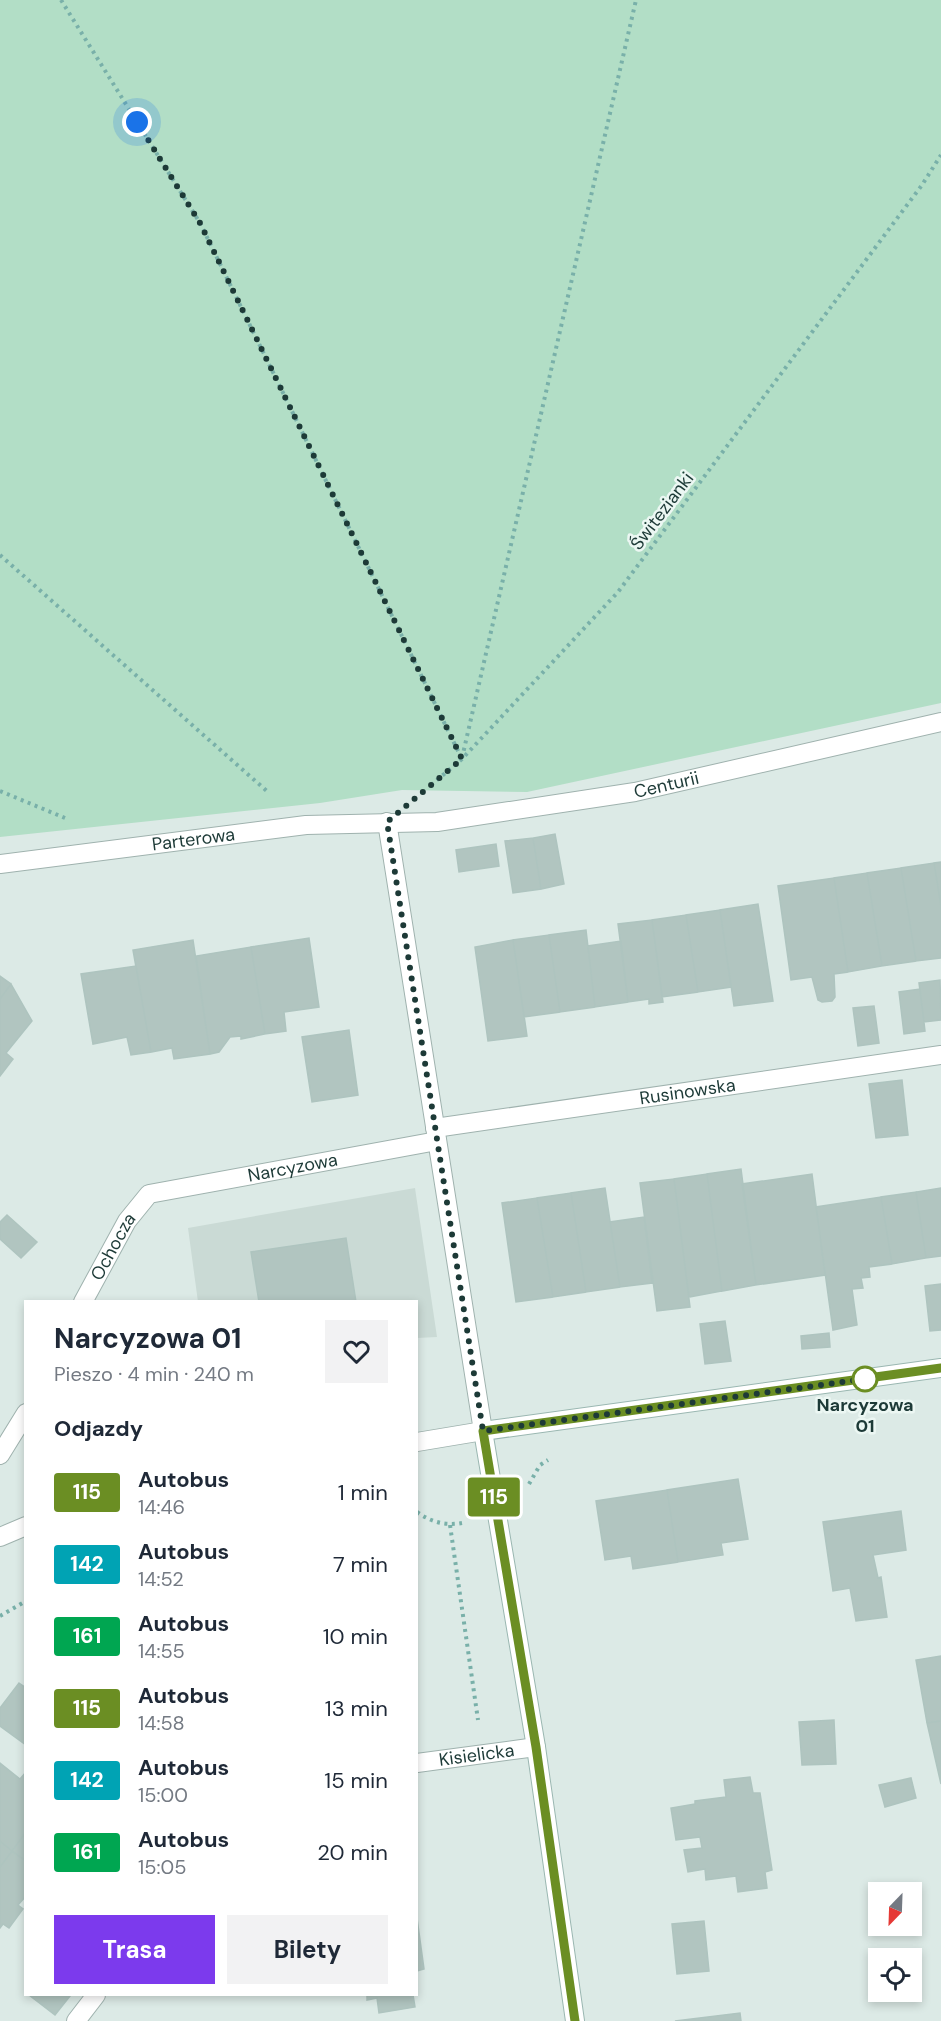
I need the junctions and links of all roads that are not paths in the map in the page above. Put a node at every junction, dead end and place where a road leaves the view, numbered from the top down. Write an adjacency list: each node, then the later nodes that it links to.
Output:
1 (941, 722): 2 (street, Centurii)
2 (387, 822): 3 (street, Parterowa); 5 (street)
3 (0, 864)
4 (941, 1055): 5 (street, Rusinowska)
5 (436, 1134): 6 (street, Narcyzowa); 10 (street)
6 (149, 1194): 7 (street, Ochocza)
7 (84, 1300)
8 (941, 1368): 10 (street)
9 (24, 1416): 12 (street)
10 (483, 1431): 11 (street); 15 (street)
11 (418, 1442)
12 (0, 1455)
13 (24, 1527): 14 (street)
14 (0, 1537)
15 (536, 1747): 16 (street, Kisielicka); 19 (street)
16 (418, 1763)
17 (95, 1996): 18 (street)
18 (76, 2021)
19 (574, 2021)

